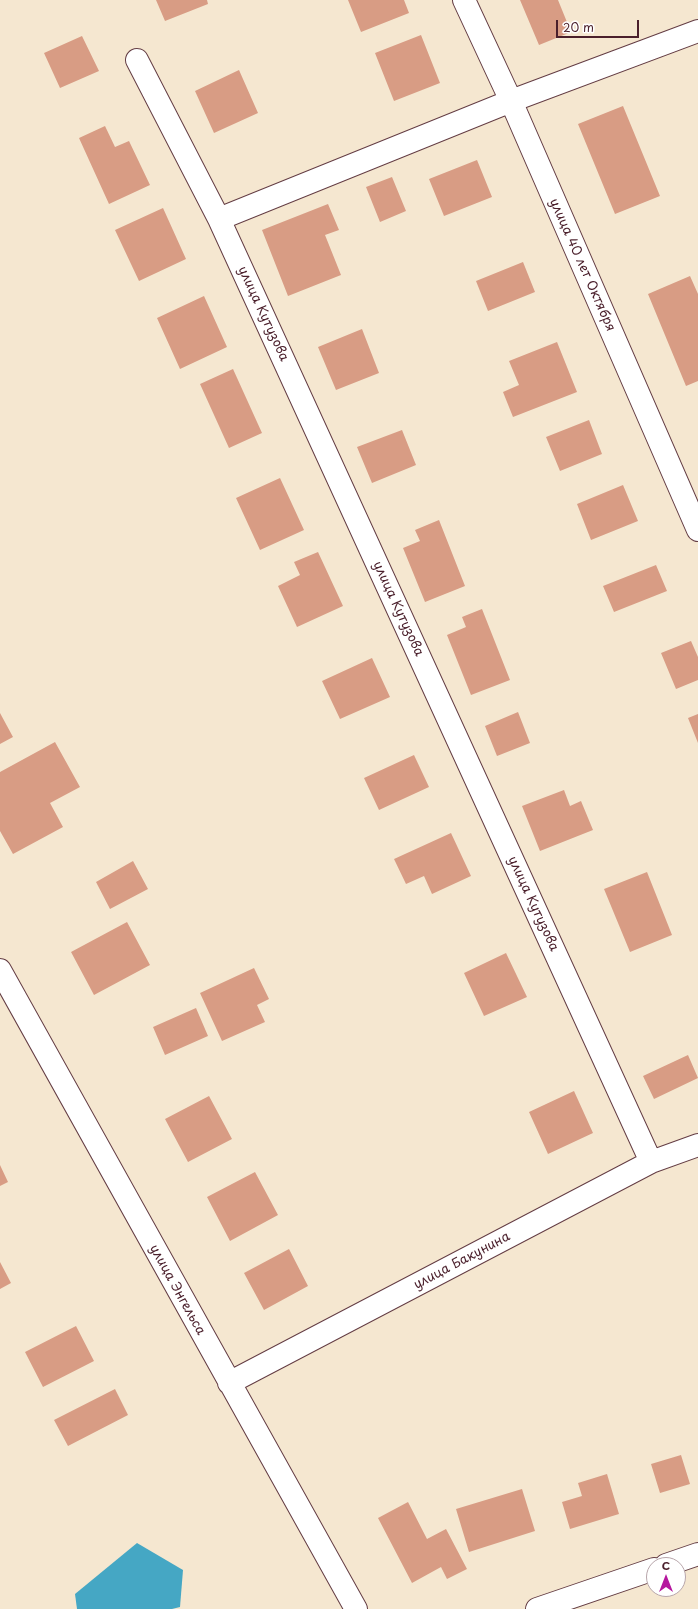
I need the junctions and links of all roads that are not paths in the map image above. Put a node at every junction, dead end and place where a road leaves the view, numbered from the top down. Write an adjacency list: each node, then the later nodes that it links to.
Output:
1 (464, 0): 4 (street, улица 40 лет Октября)
2 (698, 31): 4 (street)
3 (137, 60): 5 (street, улица Кутузова)
4 (510, 101): 5 (street); 6 (street, улица 40 лет Октября)
5 (219, 218): 9 (street, улица Кутузова)
6 (698, 530)
7 (0, 970): 10 (street, улица Энгельса)
8 (698, 1145): 9 (street, улица Бакунина)
9 (651, 1162): 10 (street, улица Бакунина)
10 (229, 1383): 14 (street, улица Энгельса)
11 (698, 1554): 12 (street)
12 (686, 1558)
13 (646, 1572): 15 (street)
14 (356, 1609)
15 (537, 1609)

